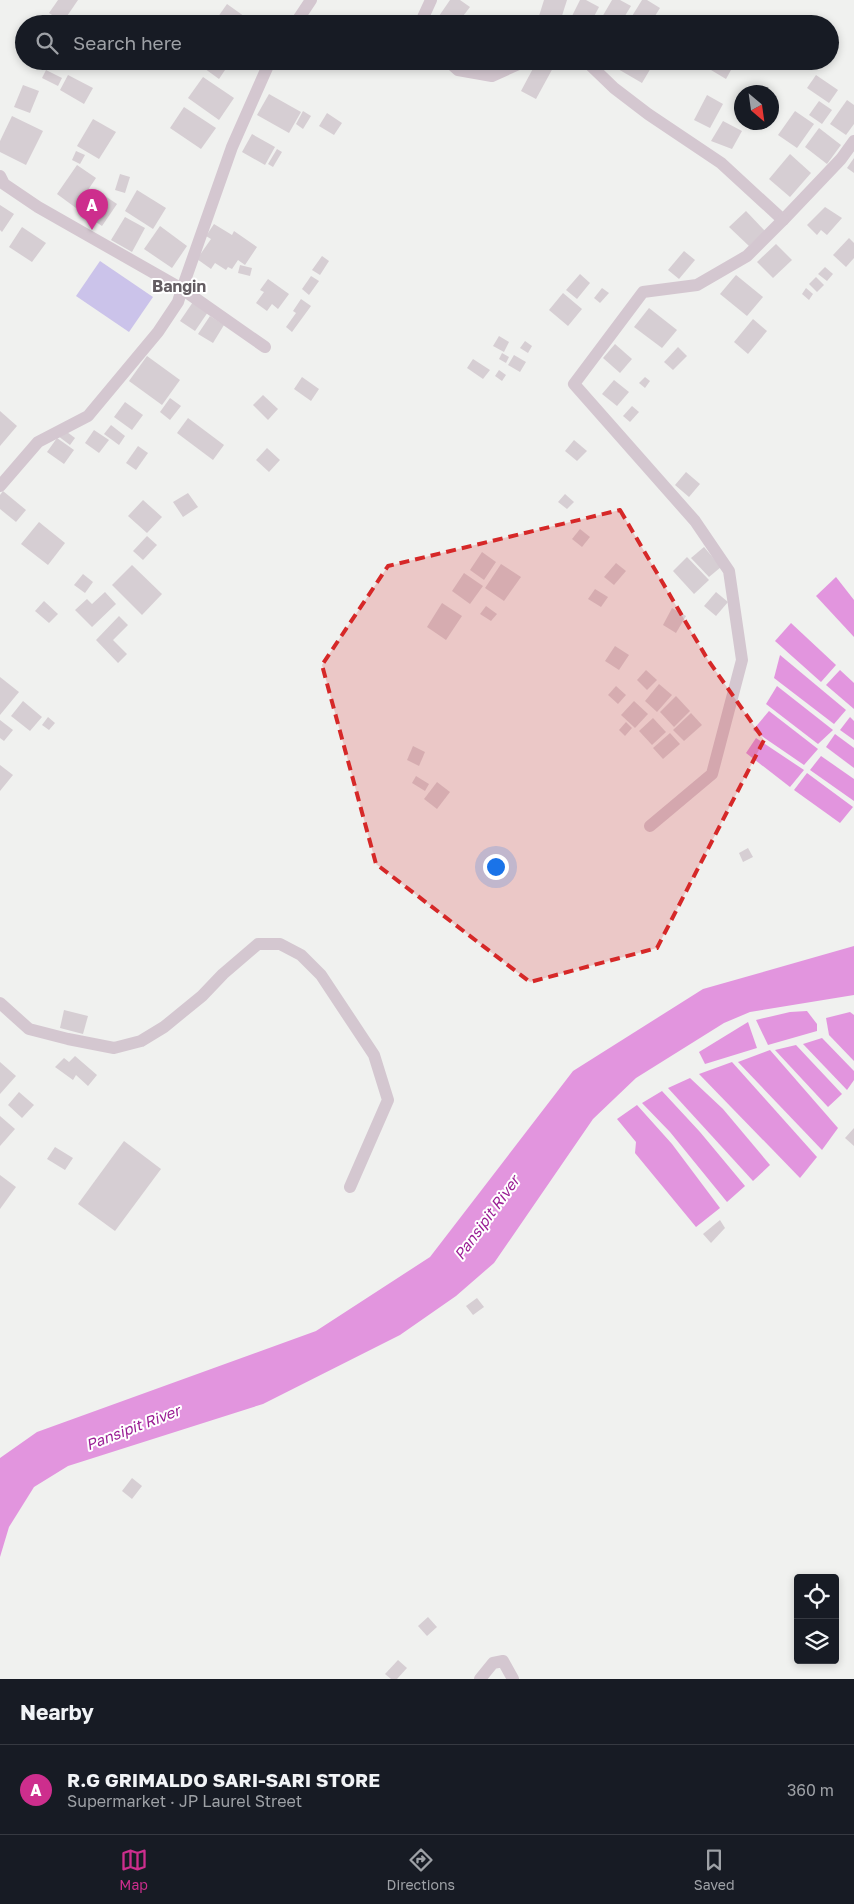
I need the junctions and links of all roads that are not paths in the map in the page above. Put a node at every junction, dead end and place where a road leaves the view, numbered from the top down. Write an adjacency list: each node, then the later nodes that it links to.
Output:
1 (311, 0): 3 (street)
2 (431, 0): 4 (street)
3 (301, 15)
4 (424, 15)
5 (266, 70): 12 (street)
6 (458, 70): 7 (street)
7 (505, 70)
8 (595, 70): 11 (street)
9 (854, 141): 11 (street)
10 (0, 176): 12 (street)
11 (783, 220): 15 (street)
12 (182, 288): 13 (street); 14 (street)
13 (265, 346)
14 (0, 486)
15 (650, 826)
16 (0, 1002): 17 (street)
17 (350, 1187)
18 (480, 1679): 19 (street)
19 (513, 1679)

